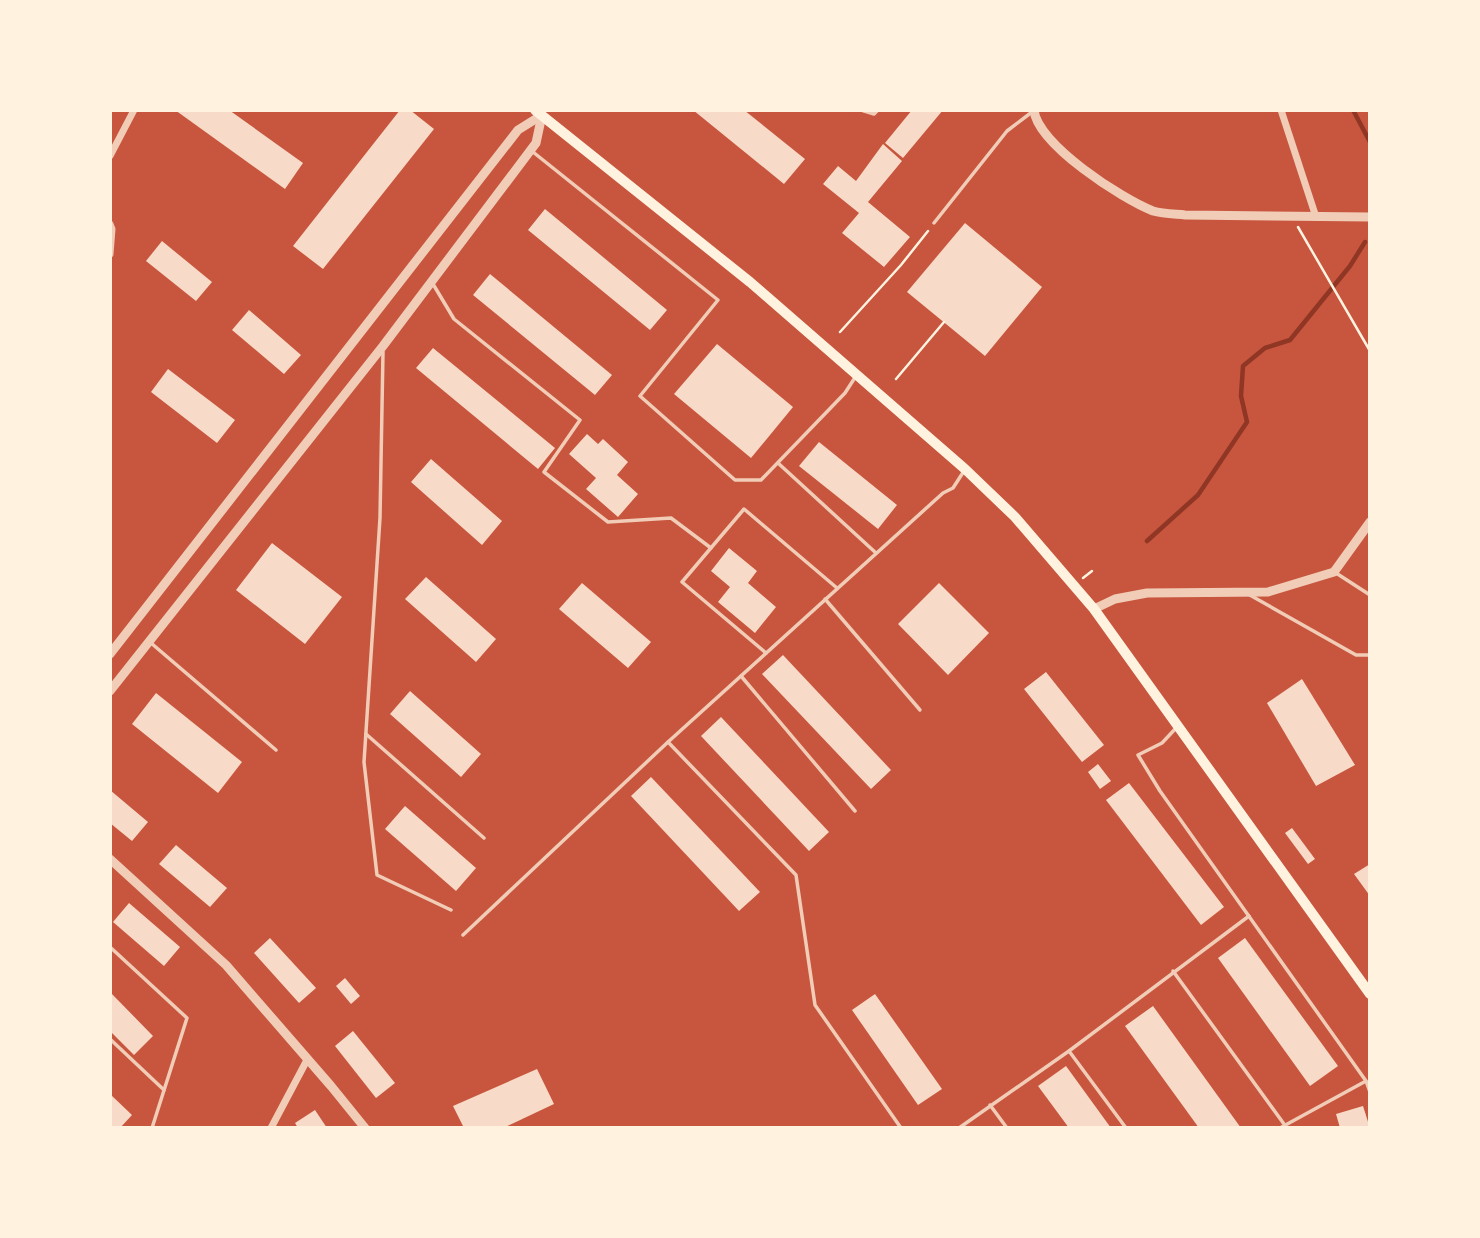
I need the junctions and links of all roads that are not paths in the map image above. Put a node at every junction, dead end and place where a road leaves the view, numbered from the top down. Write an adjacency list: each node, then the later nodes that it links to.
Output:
1 (134, 110): 8 (street)
2 (861, 110): 3 (lane)
3 (878, 110)
4 (1034, 110): 9 (street); 11 (lane)
5 (1281, 110): 9 (street)
6 (538, 113): 7 (street); 16 (main road); 30 (street)
7 (531, 150): 14 (street); 17 (lane)
8 (110, 156)
9 (1316, 217): 10 (street)
10 (1370, 217)
11 (934, 223)
12 (110, 224): 13 (street)
13 (110, 254)
14 (431, 282): 15 (street); 20 (lane)
15 (383, 346): 28 (street); 36 (lane)
16 (857, 374): 17 (lane); 18 (main road)
17 (778, 463): 21 (lane)
18 (965, 469): 21 (lane); 27 (main road)
19 (1369, 524): 22 (street)
20 (711, 548): 23 (lane); 29 (lane)
21 (876, 553): 23 (lane)
22 (1334, 572): 24 (street); 25 (lane)
23 (837, 588): 26 (lane)
24 (1245, 593): 27 (street); 31 (lane)
25 (1370, 594)
26 (825, 599): 29 (lane); 34 (lane)
27 (1094, 609): 35 (main road)
28 (149, 642): 33 (street); 38 (lane)
29 (766, 653): 32 (lane)
30 (110, 654)
31 (1370, 655)
32 (741, 676): 37 (lane); 39 (lane)
33 (110, 691)
34 (920, 710)
35 (1179, 726): 43 (lane); 47 (main road)
36 (366, 734): 40 (lane); 42 (lane)
37 (668, 742): 44 (lane); 59 (lane)
38 (276, 750)
39 (855, 811)
40 (484, 838)
41 (110, 859): 50 (street)
42 (451, 910)
43 (1249, 916): 46 (lane); 51 (lane)
44 (463, 935)
45 (110, 947): 52 (lane)
46 (1173, 971): 49 (lane); 55 (lane)
47 (1370, 994)
48 (110, 1039): 52 (lane)
49 (1069, 1051): 54 (lane); 62 (lane)
50 (307, 1060): 57 (street); 58 (street)
51 (1366, 1081): 53 (lane); 55 (lane)
52 (164, 1090): 56 (lane)
53 (1370, 1092)
54 (990, 1105): 60 (lane); 61 (lane)
55 (1282, 1126)
56 (152, 1128)
57 (271, 1128)
58 (365, 1128)
59 (901, 1128)
60 (959, 1128)
61 (1007, 1128)
62 (1126, 1128)

